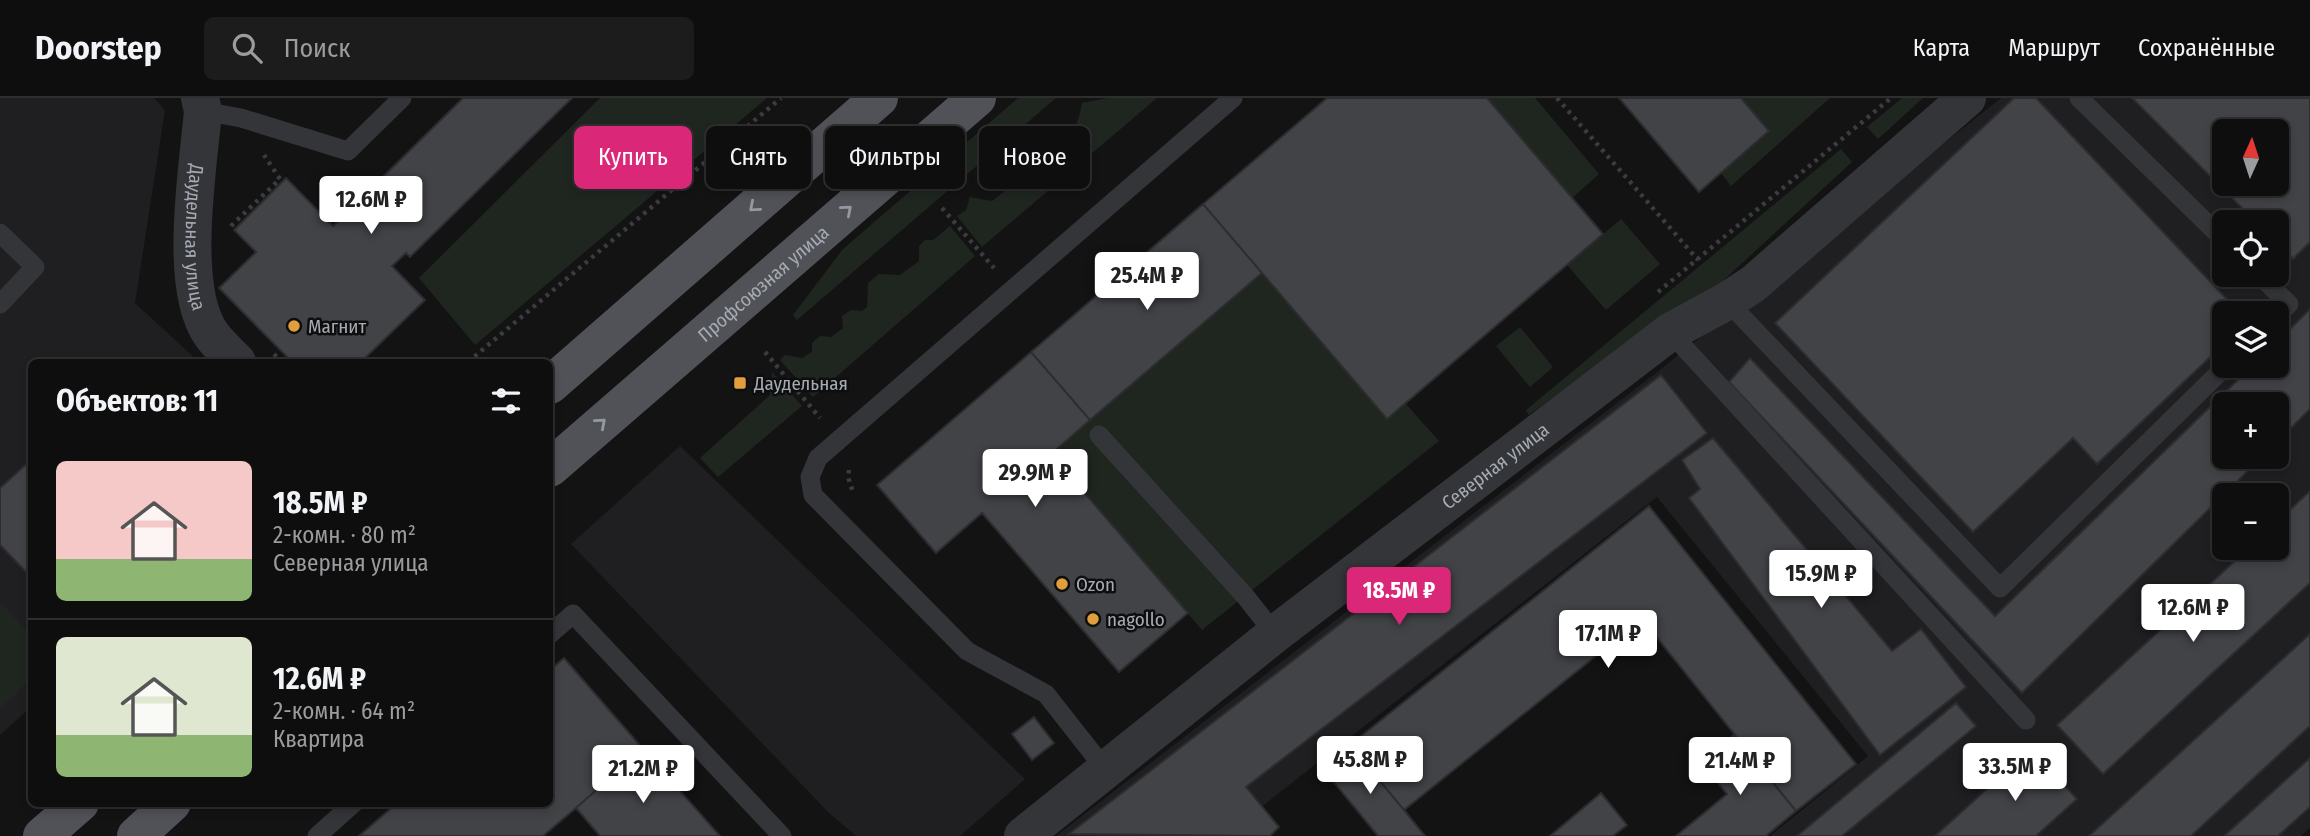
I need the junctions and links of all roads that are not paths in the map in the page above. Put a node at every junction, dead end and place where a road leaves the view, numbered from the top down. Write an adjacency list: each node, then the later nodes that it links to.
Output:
1 (402, 98): 7 (lane)
2 (879, 98): 17 (main road, one-way to 17)
3 (977, 98): 19 (main road, Профсоюзная улица, one-way to 3)
4 (1233, 98): 23 (lane)
5 (1967, 98): 11 (street, Северная улица)
6 (2079, 98): 8 (lane)
7 (202, 104): 15 (street, Даудельная улица)
8 (2212, 228)
9 (0, 233): 13 (lane)
10 (2271, 287): 12 (lane)
11 (1727, 301): 14 (street, Северная улица); 16 (lane)
12 (2286, 301)
13 (0, 304)
14 (1670, 332): 21 (street, Северная улица); 22 (lane)
15 (233, 359)
16 (2214, 378)
17 (553, 382)
18 (1099, 435): 21 (lane)
19 (553, 465)
20 (553, 631): 30 (lane)
21 (1275, 634): 23 (street, Северная улица)
22 (2025, 720)
23 (1105, 769): 31 (street, Северная улица)
24 (75, 807): 27 (main road)
25 (168, 807): 28 (main road)
26 (350, 807): 29 (lane)
27 (42, 836)
28 (136, 836)
29 (317, 836)
30 (782, 836)
31 (1023, 836)

